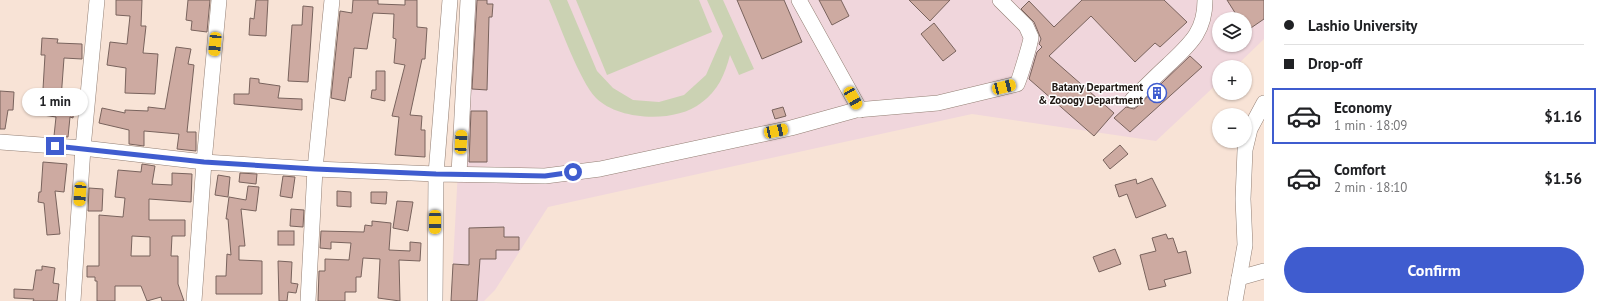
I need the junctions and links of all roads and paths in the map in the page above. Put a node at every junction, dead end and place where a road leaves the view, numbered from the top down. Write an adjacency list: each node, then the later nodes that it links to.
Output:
1 (97, 0): 13 (street)
2 (219, 0): 14 (street)
3 (332, 0): 15 (street)
4 (450, 0): 16 (street)
5 (468, 0): 17 (street)
6 (799, 0): 11 (street)
7 (1000, 0): 11 (street)
8 (1205, 0): 9 (street)
9 (1132, 100)
10 (1264, 103): 19 (street)
11 (860, 110): 17 (street)
12 (0, 142): 13 (street)
13 (83, 148): 14 (street); 20 (street)
14 (204, 162): 15 (street); 21 (street)
15 (315, 169): 16 (street); 22 (street)
16 (436, 174): 17 (street); 23 (street)
17 (459, 174)
18 (1264, 271): 19 (street)
19 (1239, 278): 24 (street)
20 (73, 301)
21 (194, 301)
22 (308, 301)
23 (435, 301)
24 (1235, 301)

